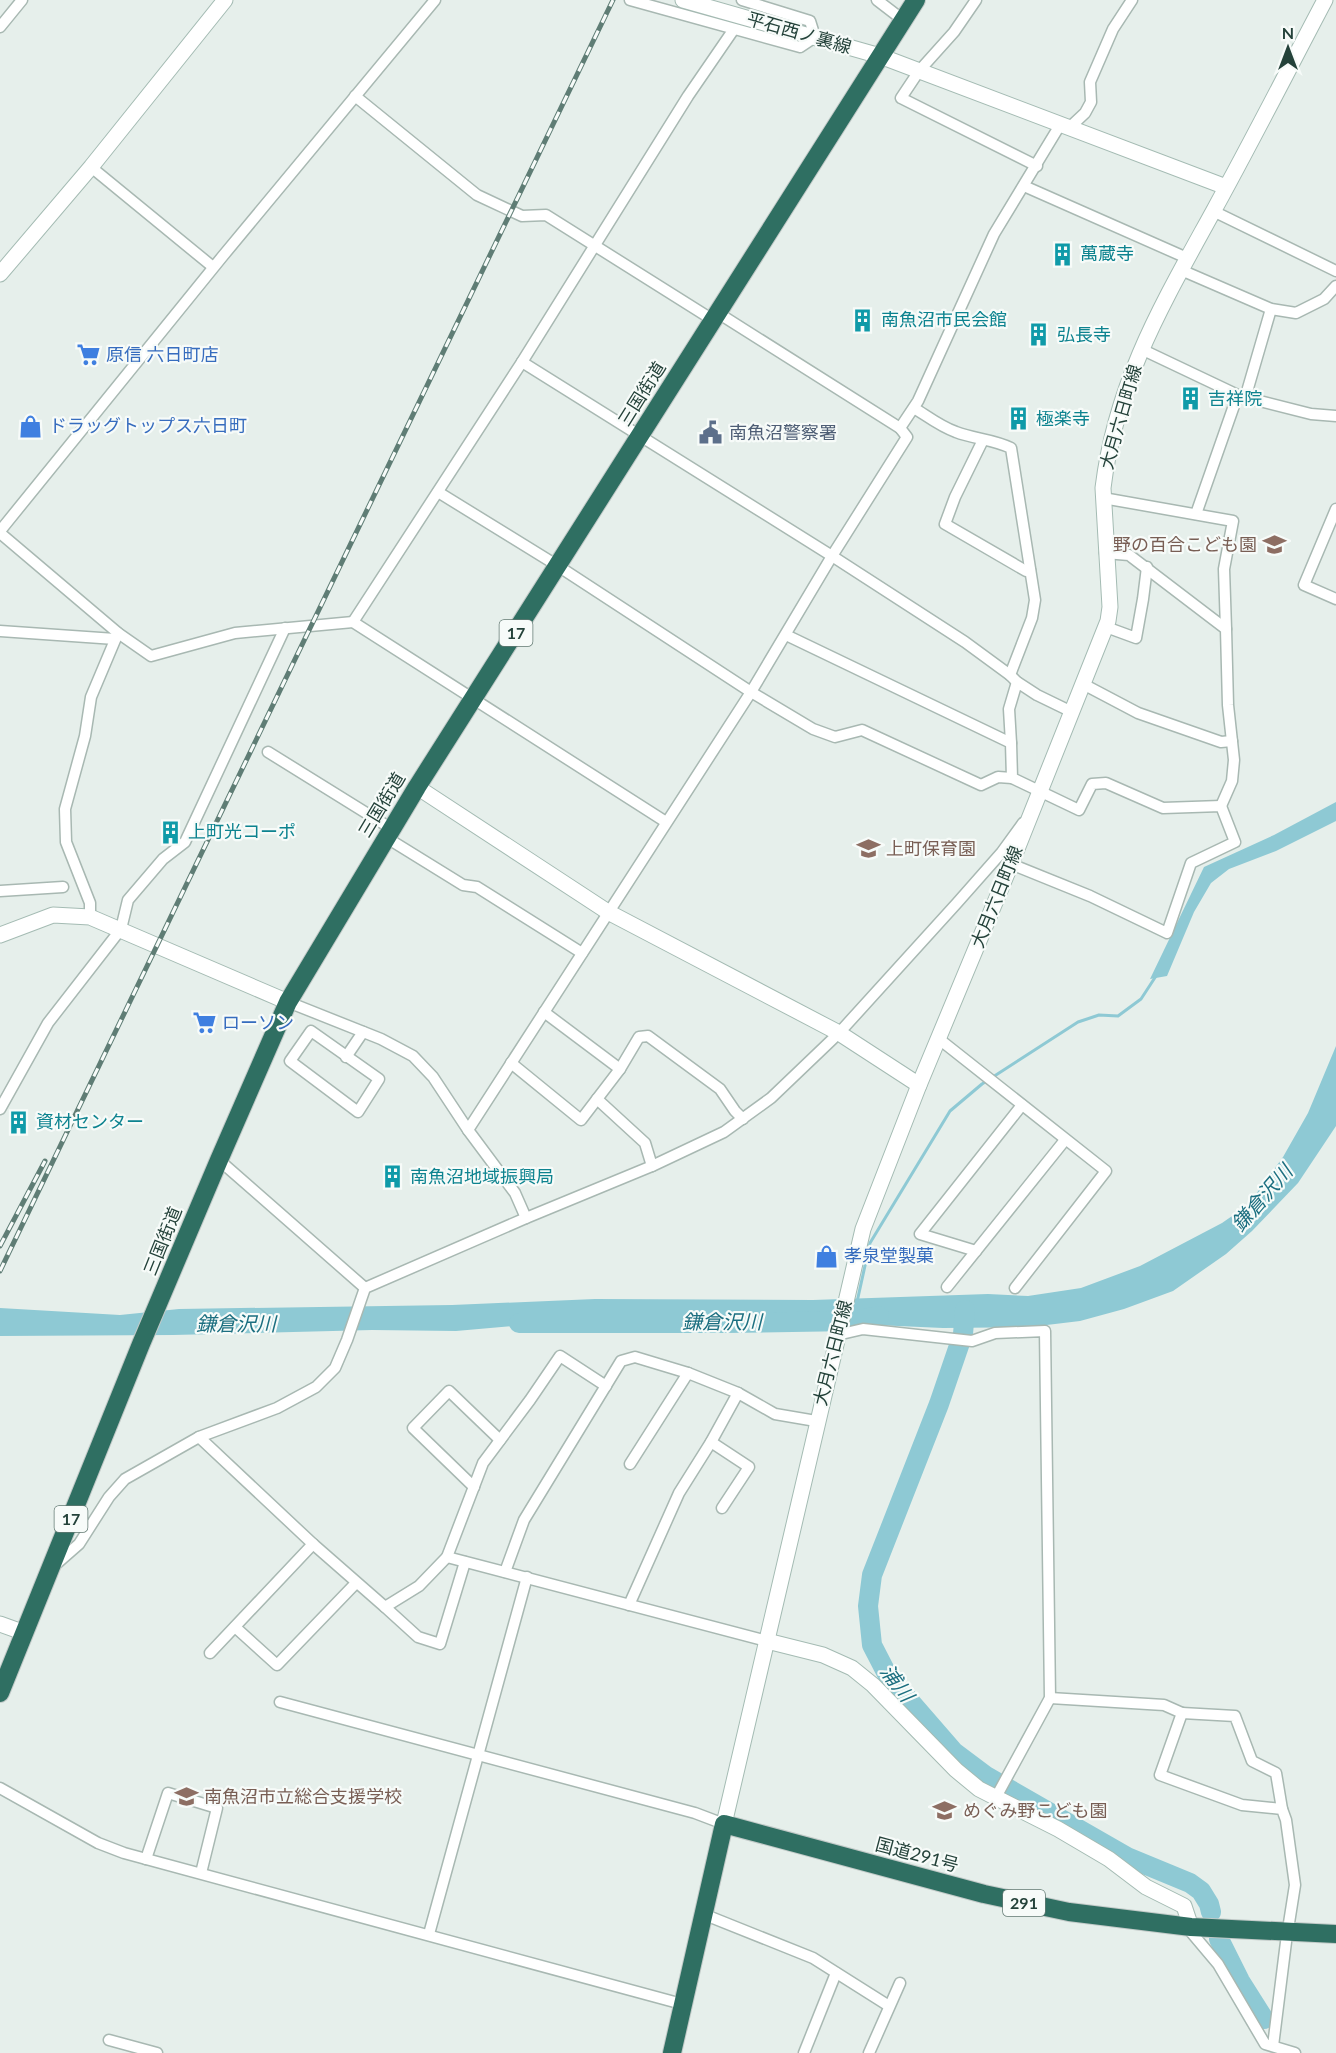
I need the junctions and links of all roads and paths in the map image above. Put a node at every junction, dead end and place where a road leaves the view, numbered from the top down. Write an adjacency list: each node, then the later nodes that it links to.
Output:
1 (22, 0): 13 (street)
2 (225, 0): 21 (main road)
3 (435, 0): 18 (street)
4 (630, 0): 14 (street)
5 (683, 0): 15 (main road, 平石西ノ裏線)
6 (877, 0): 12 (street)
7 (916, 0): 12 (highway, 三国街道 / 17)
8 (976, 0): 17 (street)
9 (1132, 0): 19 (street)
10 (1325, 0): 23 (main road, 大月六日町線)
11 (748, 1): 15 (street)
12 (903, 20): 16 (highway, 三国街道 / 17)
13 (0, 27)
14 (734, 29): 15 (street); 25 (street)
15 (815, 36): 16 (main road, 平石西ノ裏線)
16 (880, 56): 17 (main road, 平石西ノ裏線); 32 (highway, 三国街道 / 17)
17 (919, 71): 19 (main road, 平石西ノ裏線); 20 (street)
18 (355, 96): 25 (street); 27 (street)
19 (1065, 127): 20 (street); 23 (main road, 平石西ノ裏線)
20 (1037, 166): 22 (street)
21 (91, 167): 27 (street); 29 (main road)
22 (1024, 186): 26 (street); 36 (street)
23 (1226, 187): 24 (main road, 大月六日町線)
24 (1213, 211): 26 (main road, 大月六日町線); 28 (street)
25 (596, 245): 32 (street); 34 (street)
26 (1184, 264): 31 (street); 33 (main road, 大月六日町線)
27 (213, 267): 45 (street)
28 (1336, 271)
29 (0, 274)
30 (1336, 286): 31 (street)
31 (1271, 309): 35 (street)
32 (715, 317): 38 (street); 39 (highway, 三国街道 / 17)
33 (1141, 349): 35 (street); 42 (main road, 大月六日町線)
34 (522, 362): 39 (street); 41 (street)
35 (1240, 396): 37 (street); 44 (street)
36 (914, 408): 38 (street); 40 (street)
37 (1336, 416)
38 (900, 428): 47 (street)
39 (641, 436): 47 (street); 48 (highway, 三国街道 / 17)
40 (983, 440): 50 (street); 50 (street)
41 (438, 492): 48 (street); 52 (street)
42 (1103, 498): 44 (street); 46 (main road, 大月六日町線)
43 (1336, 509): 51 (street)
44 (1196, 514): 55 (street)
45 (0, 532): 57 (street)
46 (1105, 553): 49 (street); 53 (main road, 大月六日町線)
47 (832, 555): 58 (street); 59 (street)
48 (558, 566): 61 (street); 62 (highway, 三国街道 / 17)
49 (1147, 567): 53 (street); 55 (street)
50 (1030, 570): 59 (street)
51 (1336, 599)
52 (353, 622): 54 (street); 62 (street)
53 (1106, 627): 60 (main road, 大月六日町線)
54 (285, 628): 57 (street); 79 (street)
55 (1226, 628): 64 (street)
56 (0, 631): 57 (street)
57 (117, 636): 78 (street)
58 (786, 636): 61 (street); 65 (street)
59 (1013, 679): 63 (street); 65 (street)
60 (1083, 684): 63 (main road, 大月六日町線); 64 (street)
61 (751, 692): 67 (street); 72 (street)
62 (475, 699): 68 (highway, 三国街道 / 17); 72 (street)
63 (1072, 712): 69 (main road, 大月六日町線)
64 (1232, 741): 70 (street)
65 (1011, 743): 67 (street)
66 (268, 752): 73 (street)
67 (1012, 778): 69 (street)
68 (417, 787): 73 (highway, 三国街道 / 17); 77 (main road)
69 (1039, 792): 70 (street); 71 (main road, 大月六日町線)
70 (1221, 806): 74 (street)
71 (1031, 812): 74 (main road, 大月六日町線); 85 (street)
72 (666, 822): 77 (street)
73 (389, 833): 81 (street); 82 (highway, 三国街道 / 17)
74 (1011, 864): 86 (main road, 大月六日町線)
75 (63, 887): 76 (street)
76 (0, 891)
77 (608, 912): 81 (street); 85 (main road)
78 (90, 916): 79 (main road); 80 (main road)
79 (121, 929): 82 (main road); 93 (street)
80 (0, 934)
81 (582, 953): 83 (street)
82 (288, 1002): 84 (street); 97 (highway, 三国街道 / 17)
83 (544, 1012): 88 (street); 89 (street)
84 (363, 1032): 87 (street); 95 (street)
85 (839, 1033): 90 (main road); 94 (street)
86 (939, 1039): 90 (main road, 大月六日町線); 92 (street)
87 (346, 1057): 87 (street)
88 (512, 1063): 91 (street); 95 (street)
89 (620, 1069): 91 (street); 94 (street)
90 (919, 1085): 104 (main road, 大月六日町線)
91 (597, 1099): 98 (street)
92 (1022, 1105): 96 (street); 100 (street)
93 (0, 1109)
94 (743, 1119): 98 (street)
95 (468, 1130): 99 (street)
96 (1065, 1140): 100 (street); 103 (street)
97 (219, 1160): 102 (street); 118 (highway, 三国街道 / 17)
98 (652, 1166): 99 (street)
99 (526, 1218): 102 (street)
100 (976, 1251): 101 (street)
101 (947, 1287)
102 (365, 1288): 109 (street)
103 (1015, 1288)
104 (837, 1335): 108 (main road, 大月六日町線); 130 (street)
105 (688, 1373): 106 (street); 107 (street); 112 (street)
106 (606, 1386): 110 (street); 119 (street)
107 (738, 1394): 108 (street); 111 (street)
108 (816, 1421): 127 (main road, 大月六日町線)
109 (199, 1437): 115 (street); 118 (street)
110 (500, 1440): 113 (street); 113 (street)
111 (711, 1442): 114 (street); 122 (street)
112 (630, 1464)
113 (474, 1487): 116 (street)
114 (722, 1508)
115 (313, 1544): 121 (street); 125 (street)
116 (447, 1557): 117 (street); 123 (street)
117 (465, 1562): 119 (street); 123 (street)
118 (51, 1569): 126 (highway, 三国街道 / 17)
119 (505, 1572): 120 (street)
120 (527, 1577): 122 (street); 133 (street)
121 (356, 1583): 123 (street); 125 (street)
122 (629, 1605): 127 (street)
123 (385, 1607)
124 (0, 1624): 126 (main road)
125 (235, 1627): 128 (street)
126 (25, 1633): 129 (highway, 三国街道 / 17)
127 (767, 1641): 135 (main road); 137 (main road, 大月六日町線)
128 (210, 1653)
129 (0, 1693)
130 (1050, 1698): 132 (street); 135 (street)
131 (280, 1702): 133 (street)
132 (1182, 1713): 136 (street); 136 (street)
133 (477, 1756): 137 (street); 144 (street)
134 (0, 1788): 138 (street)
135 (995, 1799): 142 (main road)
136 (1282, 1809): 141 (street)
137 (723, 1824): 140 (highway); 142 (highway, 国道291号 / 291)
138 (146, 1859): 139 (street); 139 (street)
139 (201, 1874): 144 (street)
140 (703, 1914): 146 (street); 148 (highway)
141 (1288, 1923)
142 (1191, 1926): 143 (highway, 国道291号 / 291); 151 (street)
143 (1335, 1934)
144 (429, 1935): 148 (street)
145 (1286, 1942): 151 (street)
146 (836, 1973): 149 (street); 154 (street)
147 (900, 1983): 149 (street)
148 (682, 2004): 153 (highway)
149 (889, 2006): 155 (street)
150 (109, 2040): 152 (street)
151 (1266, 2048): 156 (street)
152 (157, 2053)
153 (672, 2053)
154 (804, 2053)
155 (869, 2053)
156 (1295, 2053)

